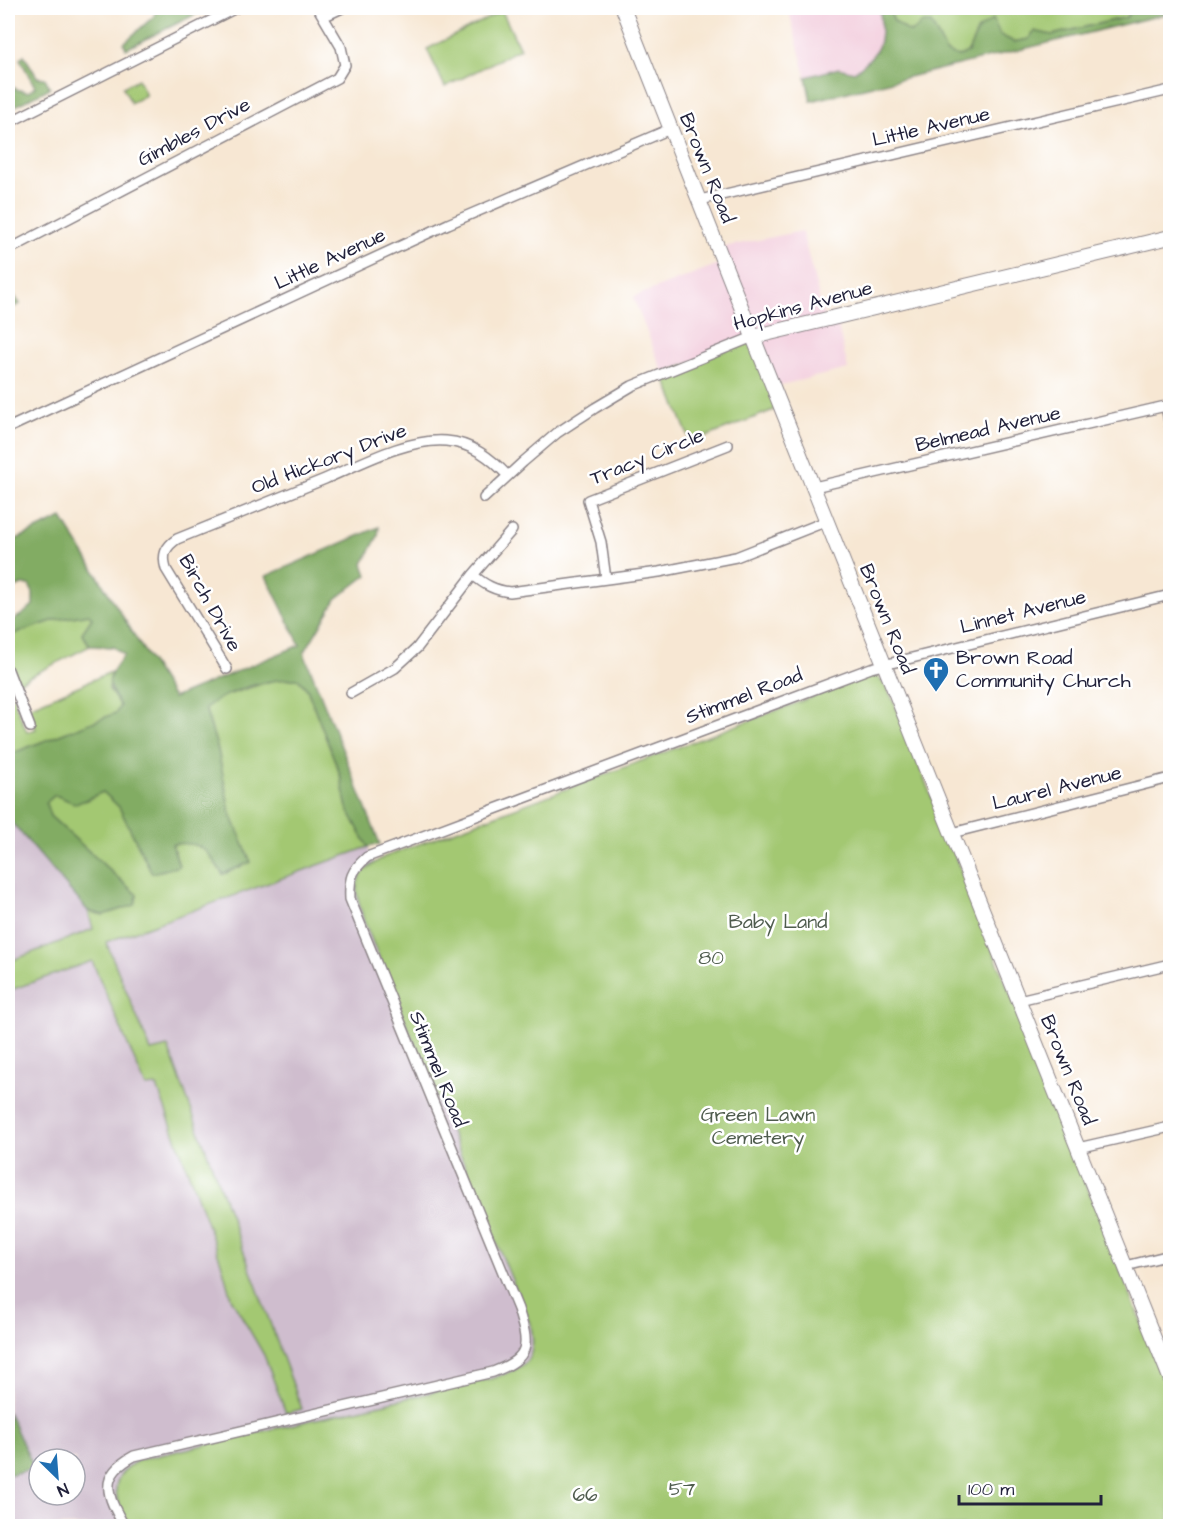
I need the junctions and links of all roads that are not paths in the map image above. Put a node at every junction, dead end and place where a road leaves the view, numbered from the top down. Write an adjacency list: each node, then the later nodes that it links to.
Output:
1 (236, 8): 7 (street)
2 (318, 8): 5 (street)
3 (342, 8): 5 (street)
4 (623, 8): 8 (main road, Brown Road)
5 (325, 16): 11 (street, Gimbles Drive)
6 (1170, 90): 9 (street, Little Avenue)
7 (8, 123)
8 (670, 129): 9 (main road, Brown Road); 15 (street, Little Avenue)
9 (700, 200): 12 (main road, Brown Road)
10 (1170, 237): 12 (main road, Hopkins Avenue)
11 (8, 250)
12 (753, 336): 17 (street, Hopkins Avenue); 18 (main road, Brown Road)
13 (1168, 406): 14 (street); 18 (street, Belmead Avenue)
14 (1170, 427)
15 (8, 428)
16 (728, 445): 24 (street, Tracy Circle)
17 (508, 476): 19 (street, Hopkins Avenue); 22 (street, Old Hickory Drive)
18 (814, 488): 20 (main road, Brown Road)
19 (484, 498)
20 (827, 521): 24 (street); 26 (main road, Brown Road)
21 (512, 531): 23 (street)
22 (164, 553): 27 (street, Birch Drive)
23 (473, 575): 24 (street); 29 (street)
24 (606, 579)
25 (1170, 595): 26 (street, Linnet Avenue)
26 (884, 664): 32 (main road, Brown Road); 40 (street, Stimmel Road)
27 (227, 669)
28 (8, 670): 30 (street)
29 (351, 693)
30 (30, 726)
31 (1170, 778): 32 (street, Laurel Avenue)
32 (952, 833): 34 (main road, Brown Road)
33 (1170, 964): 34 (street)
34 (1019, 1000): 36 (main road, Brown Road)
35 (1170, 1127): 36 (street)
36 (1078, 1148): 38 (main road, Brown Road)
37 (1170, 1255): 38 (street)
38 (1126, 1266): 39 (main road, Brown Road)
39 (1170, 1378)
40 (124, 1527)

